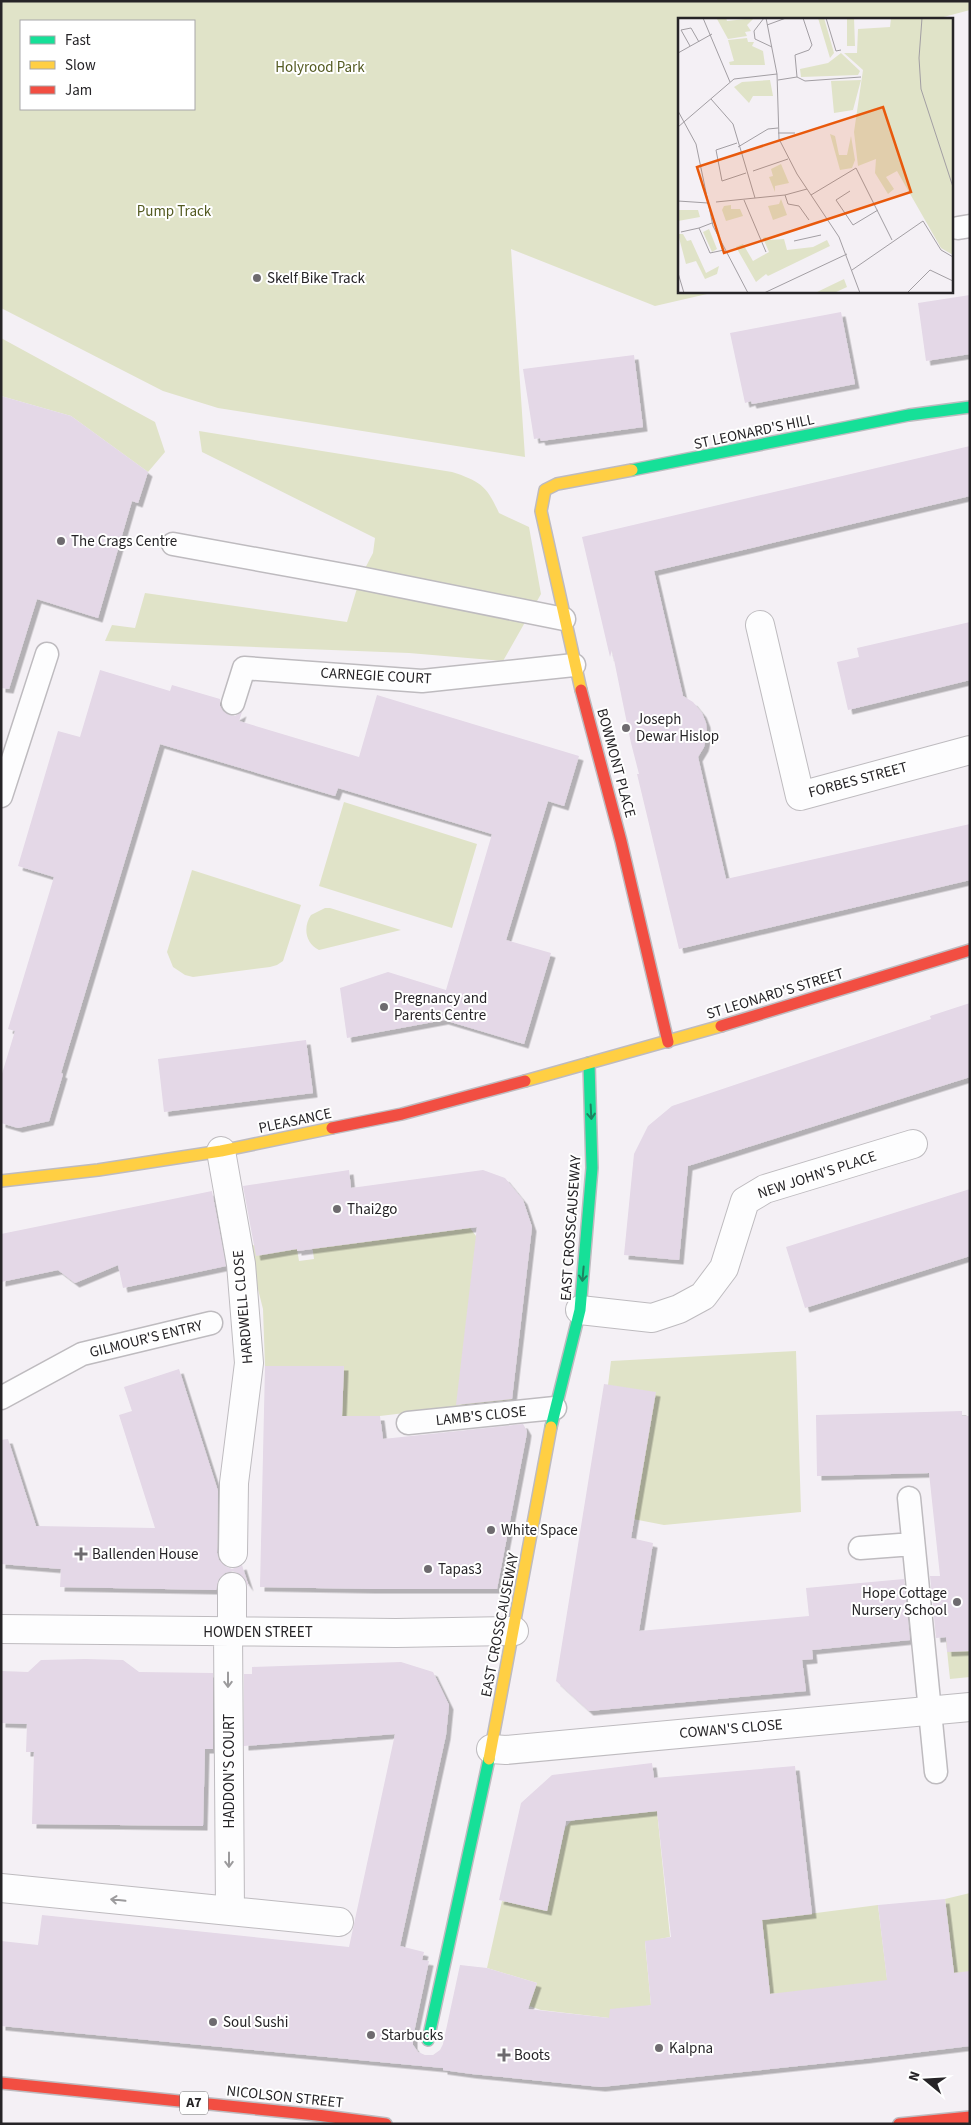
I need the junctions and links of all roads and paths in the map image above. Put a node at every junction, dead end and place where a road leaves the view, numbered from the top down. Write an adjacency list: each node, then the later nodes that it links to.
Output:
1 (970, 407): 2 (street, ST LEONARD'S HILL)
2 (545, 490): 4 (street, BOWMONT PLACE)
3 (173, 544): 4 (lane)
4 (564, 619): 7 (street, BOWMONT PLACE)
5 (760, 626): 9 (street, FORBES STREET)
6 (47, 654): 10 (lane)
7 (574, 665): 8 (lane, CARNEGIE COURT); 12 (street, BOWMONT PLACE)
8 (233, 703)
9 (970, 750)
10 (1, 796)
11 (970, 950): 12 (street, ST LEONARD'S STREET)
12 (668, 1042): 13 (street, ST LEONARD'S STREET)
13 (589, 1064): 15 (street, PLEASANCE); 17 (street, EAST CROSSCAUSEWAY, one-way to 17)
14 (913, 1144): 17 (street, NEW JOHN'S PLACE)
15 (221, 1151): 16 (street, PLEASANCE); 25 (street, HARDWELL CLOSE)
16 (1, 1181)
17 (580, 1310): 20 (street, EAST CROSSCAUSEWAY)
18 (211, 1323): 19 (lane, GILMOUR'S ENTRY)
19 (1, 1398)
20 (555, 1408): 21 (lane, LAMB'S CLOSE); 29 (street, EAST CROSSCAUSEWAY)
21 (408, 1424)
22 (909, 1498): 23 (lane)
23 (913, 1544): 24 (lane); 31 (lane)
24 (860, 1548)
25 (233, 1554)
26 (232, 1587): 28 (street)
27 (1, 1629): 28 (street, HOWDEN STREET)
28 (230, 1631): 29 (street, HOWDEN STREET); 35 (street, HADDON'S COURT, one-way to 35)
29 (514, 1631): 32 (street, EAST CROSSCAUSEWAY)
30 (970, 1706): 31 (street, COWAN'S CLOSE)
31 (930, 1711): 32 (street, COWAN'S CLOSE); 33 (lane)
32 (491, 1749): 37 (street, EAST CROSSCAUSEWAY)
33 (936, 1772)
34 (1, 1888): 35 (street, one-way to 34)
35 (230, 1911): 36 (street)
36 (339, 1922)
37 (428, 2040)
38 (1, 2083): 41 (street, NICOLSON STREET / A7)
39 (970, 2117): 40 (street)
40 (942, 2122): 42 (street)
41 (386, 2124)
42 (899, 2124)

